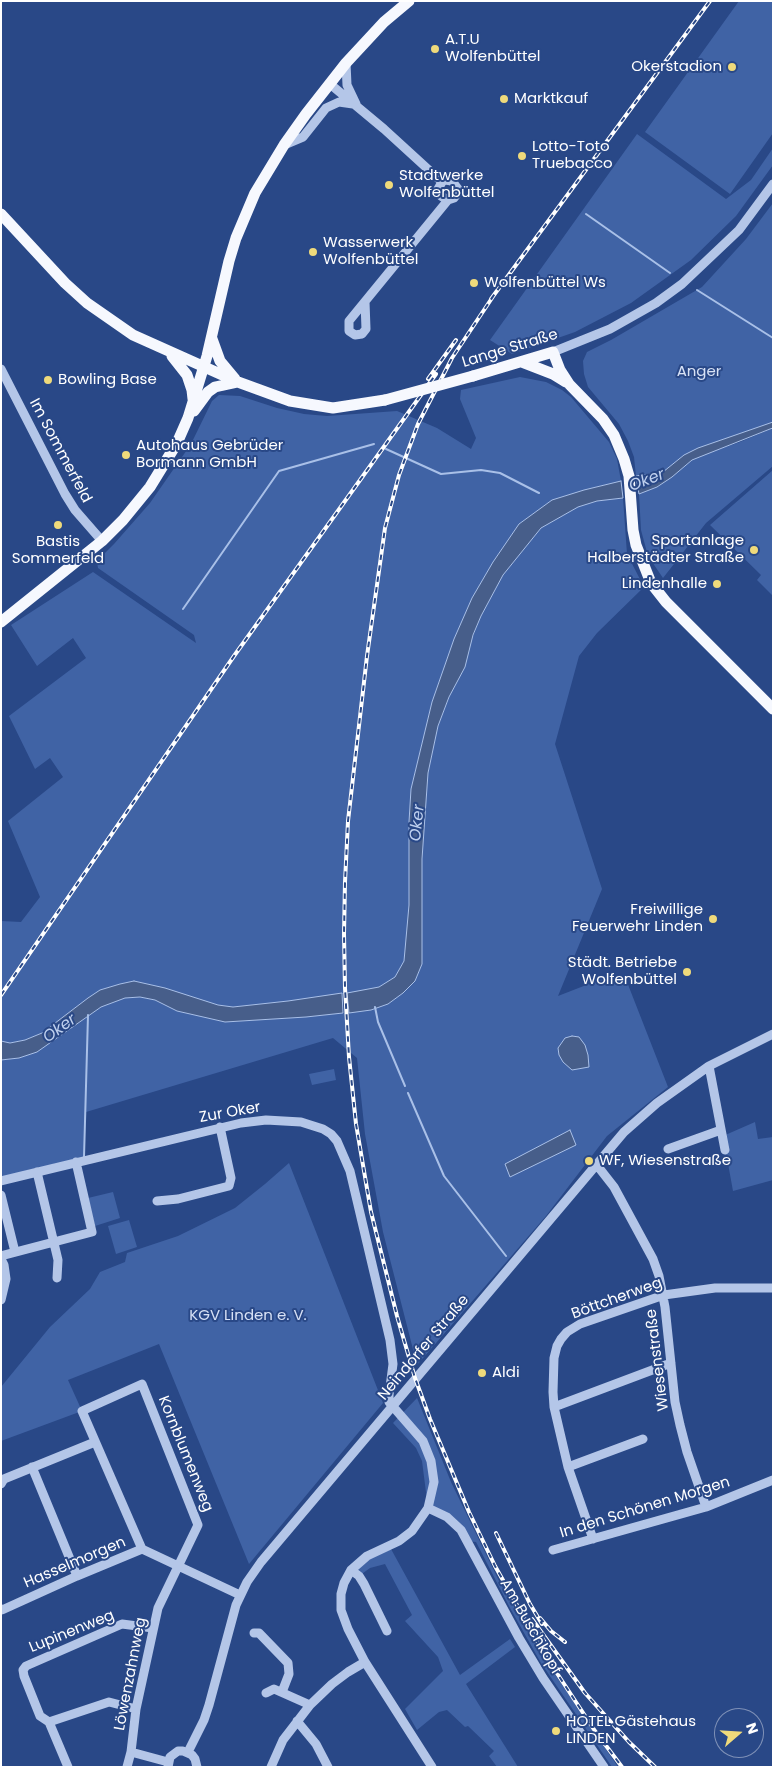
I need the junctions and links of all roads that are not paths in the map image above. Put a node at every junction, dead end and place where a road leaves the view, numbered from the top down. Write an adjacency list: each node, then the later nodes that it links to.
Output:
1 (409, 1): 2 (main road)
2 (346, 63): 3 (main road); 4 (street)
3 (330, 84): 4 (street); 5 (main road)
4 (355, 105): 5 (street); 6 (street)
5 (284, 145): 11 (main road)
6 (442, 182): 8 (street); 8 (street)
7 (773, 184): 13 (street, Lange Straße)
8 (448, 200): 10 (street)
9 (1, 214): 12 (main road, Lange Straße)
10 (366, 302)
11 (212, 338): 15 (main road); 17 (main road)
12 (170, 352): 15 (main road, Lange Straße); 19 (main road)
13 (553, 352): 14 (main road, Lange Straße); 18 (main road)
14 (522, 362): 17 (main road, Lange Straße, bridge); 18 (main road)
15 (204, 367): 17 (main road, Lange Straße); 19 (main road)
16 (1, 369): 21 (street, Im Sommerfeld)
17 (238, 382): 20 (main road)
18 (569, 384): 23 (main road)
19 (193, 404): 20 (main road)
20 (188, 418): 21 (main road)
21 (102, 541): 22 (main road)
22 (1, 622)
23 (773, 709)
24 (773, 1034): 25 (street, Neindorfer Straße)
25 (709, 1066): 27 (street); 31 (street, Neindorfer Straße)
26 (220, 1128): 30 (street, Zur Oker); 35 (street); 45 (street, Zur Oker)
27 (721, 1130): 28 (street); 29 (street)
28 (668, 1149)
29 (725, 1150)
30 (76, 1162): 32 (street, Zur Oker); 36 (street)
31 (596, 1164): 41 (street, Wiesenstraße); 45 (street, Neindorfer Straße)
32 (37, 1172): 33 (street, Zur Oker); 36 (street)
33 (1, 1181)
34 (1, 1195): 37 (street)
35 (157, 1202)
36 (54, 1242): 37 (street); 39 (street)
37 (15, 1252): 38 (street)
38 (1, 1258): 42 (street)
39 (57, 1278)
40 (773, 1288): 41 (street, Böttcherweg)
41 (664, 1295): 43 (street, Wiesenstraße); 44 (street, Böttcherweg)
42 (1, 1300)
43 (671, 1363): 44 (street); 52 (street, Wiesenstraße)
44 (554, 1407): 49 (street, Böttcherweg)
45 (393, 1408): 53 (street); 60 (street, Neindorfer Straße)
46 (643, 1439): 49 (street)
47 (95, 1442): 48 (street); 55 (street, Kornblumenweg); 57 (street, Kornblumenweg)
48 (32, 1467): 51 (street); 59 (street)
49 (568, 1467): 54 (street, Böttcherweg)
50 (773, 1480): 52 (street, In den Schönen Morgen)
51 (1, 1484)
52 (706, 1507): 54 (street, In den Schönen Morgen)
53 (428, 1508): 58 (street); 75 (street, Am Buschkopf)
54 (593, 1539): 56 (street, In den Schönen Morgen)
55 (142, 1549): 57 (street, Hasselmorgen); 59 (street, Hasselmorgen)
56 (553, 1550)
57 (178, 1567): 60 (street, Hasselmorgen); 62 (street, Löwenzahnweg)
58 (351, 1570): 63 (street); 65 (street)
59 (77, 1576): 61 (street, Hasselmorgen)
60 (240, 1595): 73 (street, Neindorfer Straße)
61 (2, 1610)
62 (153, 1628): 69 (street, Löwenzahnweg); 71 (street, Lupinenweg)
63 (388, 1631)
64 (254, 1633): 66 (street)
65 (365, 1662): 68 (street); 81 (street)
66 (282, 1692): 67 (street); 68 (street)
67 (266, 1693)
68 (310, 1705): 70 (street)
69 (136, 1709): 71 (street); 72 (street, Löwenzahnweg)
70 (297, 1721): 79 (street); 80 (street)
71 (49, 1722): 76 (street, Lupinenweg)
72 (130, 1752): 74 (street, Löwenzahnweg); 77 (street)
73 (188, 1752): 74 (street); 78 (street)
74 (168, 1764)
75 (601, 1764): 82 (street)
76 (68, 1767)
77 (127, 1767)
78 (197, 1767)
79 (271, 1767)
80 (328, 1767)
81 (432, 1767)
82 (591, 1767)

